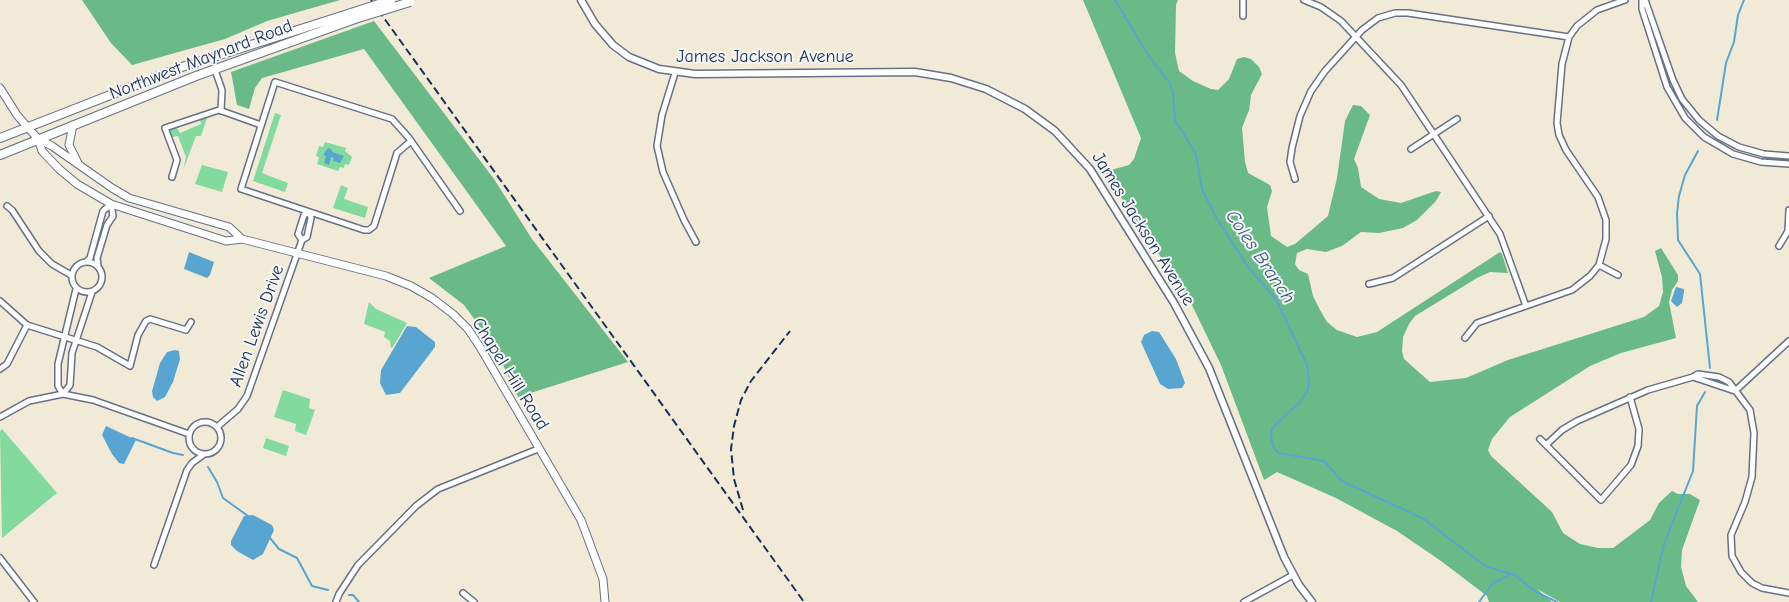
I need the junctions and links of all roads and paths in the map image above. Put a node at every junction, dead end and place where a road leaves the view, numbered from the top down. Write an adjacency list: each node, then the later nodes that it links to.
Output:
1 (391, 0): 8 (main road, Northwest Maynard Road, bridge)
2 (581, 0): 13 (street, James Jackson Avenue)
3 (1243, 0): 9 (street)
4 (1304, 0): 10 (street)
5 (1625, 0): 11 (street)
6 (1643, 0): 26 (street); 27 (street)
7 (413, 1): 8 (main road, Northwest Maynard Road, bridge)
8 (353, 16): 12 (main road, Northwest Maynard Road); 19 (main road, Northwest Maynard Road)
9 (1243, 16)
10 (1357, 36): 11 (street); 20 (street); 30 (street)
11 (1568, 37): 43 (street)
12 (215, 70): 15 (street); 18 (main road, Northwest Maynard Road)
13 (675, 73): 39 (street); 72 (street, James Jackson Avenue)
14 (0, 88): 19 (main road, Chapel Hill Road)
15 (221, 111): 17 (street); 29 (street)
16 (1457, 119): 20 (street)
17 (262, 125): 23 (street); 35 (street)
18 (73, 126): 22 (main road, Northwest Maynard Road); 28 (main road)
19 (28, 129): 21 (main road, Northwest Maynard Road); 22 (main road, Chapel Hill Road)
20 (1434, 134): 24 (street); 36 (street)
21 (0, 138)
22 (38, 139): 25 (main road, Northwest Maynard Road); 28 (main road, Chapel Hill Road); 31 (main road, Chapel Hill Road)
23 (411, 141): 33 (street); 35 (street)
24 (1411, 149)
25 (0, 155)
26 (1789, 156)
27 (1789, 164)
28 (81, 168): 37 (main road, Chapel Hill Road)
29 (172, 177)
30 (1295, 179)
31 (111, 204): 37 (main road, Chapel Hill Road); 42 (street); 44 (street)
32 (7, 206): 45 (street)
33 (460, 210)
34 (1789, 210): 40 (street)
35 (310, 213): 38 (street); 38 (street)
36 (1489, 216): 47 (street); 51 (street)
37 (242, 239): 41 (main road, Chapel Hill Road)
38 (302, 240): 41 (street, Allen Lewis Drive)
39 (696, 242)
40 (1779, 246)
41 (298, 254): 62 (street, Allen Lewis Drive); 66 (main road, Chapel Hill Road)
42 (86, 262): 44 (street); 45 (street)
43 (1599, 265): 46 (street); 51 (street)
44 (98, 266): 49 (street)
45 (72, 274): 48 (street)
46 (1618, 275)
47 (1370, 284)
48 (76, 289): 49 (street); 55 (street)
49 (92, 292): 55 (street)
50 (0, 301): 53 (street)
51 (1526, 306): 54 (street)
52 (191, 322): 55 (street)
53 (27, 325): 55 (street); 57 (street)
54 (1464, 338)
55 (69, 339): 59 (street); 59 (street)
56 (1789, 341): 58 (street)
57 (0, 370)
58 (1735, 391): 60 (street); 74 (street)
59 (64, 394): 61 (street); 63 (street)
60 (1630, 397): 65 (street); 65 (street)
61 (0, 417)
62 (218, 427): 63 (street); 68 (street)
63 (189, 434): 67 (street)
64 (1540, 439): 65 (street)
65 (1546, 445)
66 (538, 449): 76 (street); 78 (main road, Chapel Hill Road)
67 (194, 450): 68 (street); 69 (street)
68 (204, 455): 69 (street)
69 (192, 463): 71 (street)
70 (0, 558): 75 (street)
71 (154, 565)
72 (1293, 574): 79 (street); 80 (street, James Jackson Avenue)
73 (463, 592): 77 (street)
74 (1789, 593)
75 (34, 602)
76 (336, 602)
77 (474, 602)
78 (604, 602)
79 (1244, 602)
80 (1312, 602)

